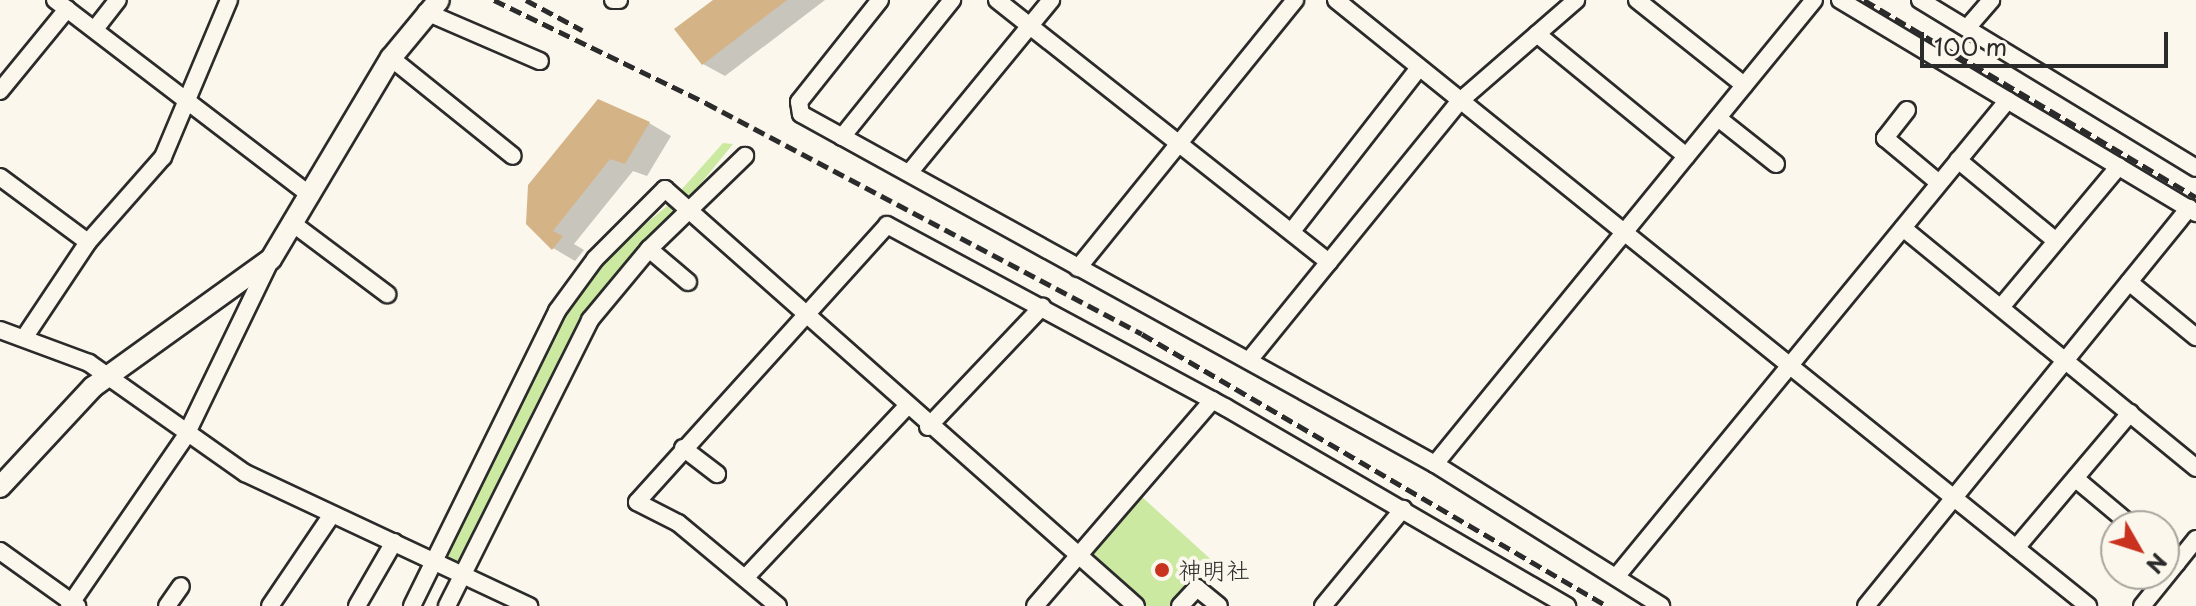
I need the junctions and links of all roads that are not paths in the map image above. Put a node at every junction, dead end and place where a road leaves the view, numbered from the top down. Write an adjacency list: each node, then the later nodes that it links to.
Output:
1 (118, 0): 19 (street)
2 (229, 0): 26 (street)
3 (880, 0): 31 (street)
4 (952, 0): 31 (street)
5 (997, 0): 17 (street)
6 (1051, 0): 17 (street)
7 (1295, 0): 32 (street)
8 (1336, 0): 23 (street)
9 (1576, 0): 20 (street)
10 (1637, 0): 24 (street)
11 (1814, 0): 24 (street)
12 (1840, 0): 27 (street)
13 (1920, 0): 18 (street)
14 (1991, 0): 18 (street)
15 (61, 5): 19 (street); 25 (street)
16 (432, 6): 21 (main road); 22 (street)
17 (1029, 26): 32 (street); 40 (street)
18 (1967, 28): 39 (street)
19 (95, 29): 26 (street)
20 (1537, 34): 28 (street); 35 (street)
21 (391, 58): 33 (street); 43 (main road)
22 (540, 61)
23 (1418, 69): 28 (street); 48 (street)
24 (1744, 85): 30 (street)
25 (0, 91)
26 (190, 100): 43 (street); 51 (street)
27 (2008, 100): 36 (street); 38 (street)
28 (1460, 101): 49 (street); 54 (street)
29 (1907, 110): 42 (street)
30 (1718, 118): 35 (street); 37 (street)
31 (842, 137): 40 (street)
32 (1177, 145): 48 (street); 55 (street)
33 (513, 156)
34 (745, 156): 44 (street)
35 (1686, 156): 49 (street)
36 (1958, 160): 42 (street); 50 (street)
37 (1776, 164)
38 (2119, 166): 45 (street); 50 (street)
39 (2196, 168)
40 (909, 173): 55 (street)
41 (0, 177): 51 (street)
42 (1939, 183): 47 (street)
43 (311, 196): 46 (main road)
44 (688, 208): 52 (street); 61 (street); 88 (street)
45 (2192, 211): 57 (street)
46 (296, 226): 53 (main road); 58 (street)
47 (1903, 228): 59 (street); 67 (street)
48 (1292, 231): 54 (street)
49 (1625, 231): 67 (street); 75 (street)
50 (2056, 241): 59 (street)
51 (88, 242): 64 (street)
52 (649, 249): 56 (street); 89 (street)
53 (271, 259): 68 (main road); 73 (street)
54 (1329, 262): 65 (street)
55 (1078, 268): 65 (street)
56 (688, 282)
57 (2129, 282): 63 (street); 66 (street)
58 (387, 294)
59 (2002, 306): 66 (street)
60 (1042, 307): 61 (street); 69 (street); 72 (street)
61 (804, 315): 70 (street); 74 (street)
62 (0, 330): 64 (street)
63 (2196, 337)
64 (24, 338): 68 (street)
65 (1250, 359): 75 (street)
66 (2066, 359): 71 (street); 80 (street)
67 (1789, 364): 80 (street); 91 (street)
68 (110, 376): 73 (street); 79 (main road)
69 (1213, 400): 81 (street); 87 (street)
70 (906, 407): 72 (street); 90 (street)
71 (2130, 413): 76 (street); 78 (street)
72 (928, 427): 87 (street)
73 (185, 437): 83 (street); 93 (street)
74 (683, 448): 77 (street); 90 (street)
75 (1435, 464): 91 (street)
76 (2196, 468)
77 (717, 474)
78 (2076, 479): 82 (street); 85 (street)
79 (0, 487)
80 (1953, 498): 85 (street); 108 (street)
81 (1403, 509): 105 (street); 106 (street)
82 (2113, 510)
83 (331, 516): 84 (street); 95 (street)
84 (394, 542): 88 (street); 96 (street)
85 (2016, 548): 109 (street)
86 (2, 557): 93 (street)
87 (1076, 558): 101 (street); 102 (street)
88 (434, 560): 89 (street); 97 (street)
89 (465, 575): 98 (street); 99 (street)
90 (746, 577): 100 (street)
91 (1616, 577): 107 (street)
92 (181, 586): 94 (street)
93 (73, 605)
94 (167, 606)
95 (270, 606)
96 (357, 606)
97 (412, 606)
98 (447, 606)
99 (529, 606)
100 (778, 606)
101 (1035, 606)
102 (1136, 606)
103 (1180, 606): 104 (street)
104 (1219, 606)
105 (1323, 606)
106 (1567, 606)
107 (1661, 606)
108 (1866, 606)
109 (2088, 606)

